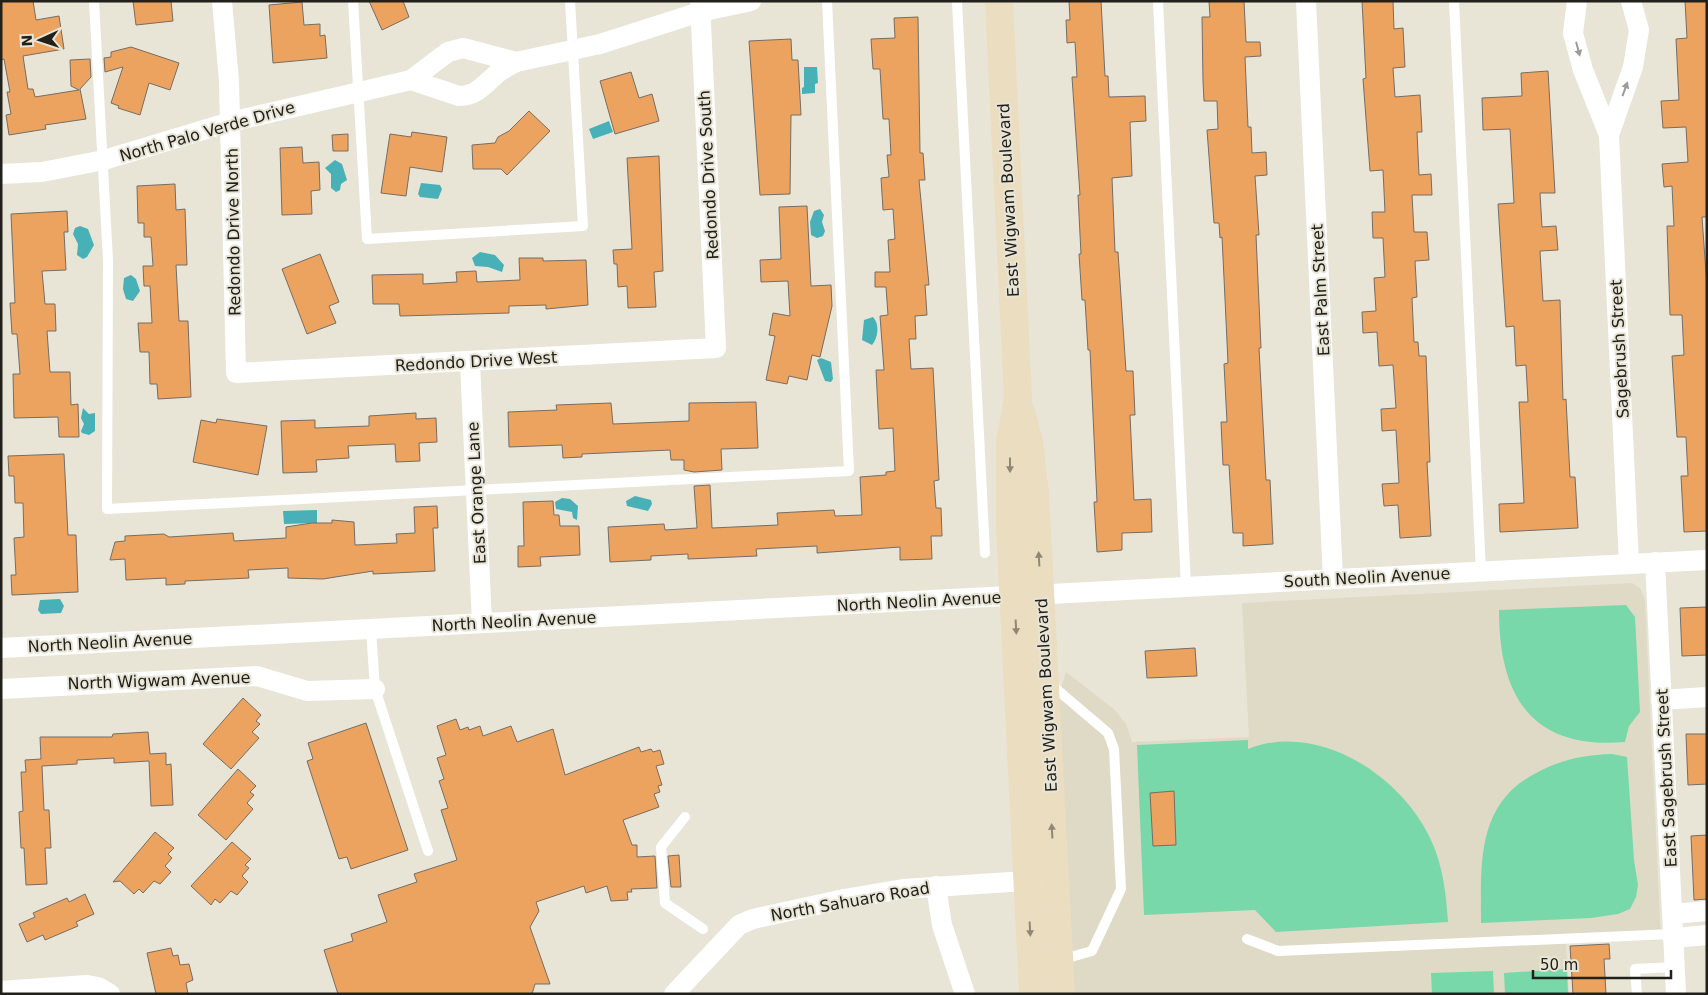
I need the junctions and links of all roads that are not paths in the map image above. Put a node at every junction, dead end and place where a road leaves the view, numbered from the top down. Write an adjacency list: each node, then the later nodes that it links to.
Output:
1 (94, 1): 21 (lane)
2 (222, 1): 19 (street, Redondo Drive North)
3 (353, 1): 18 (lane)
4 (570, 1): 15 (lane)
5 (752, 1): 14 (street, North Palo Verde Drive)
6 (827, 1): 26 (lane)
7 (957, 1): 27 (lane)
8 (999, 1): 34 (street, East Wigwam Boulevard)
9 (1158, 1): 33 (lane)
10 (1306, 1): 32 (street, East Palm Street)
11 (1454, 1): 31 (lane)
12 (1577, 1): 20 (street, Sagebrush Street, one-way to 20)
13 (1631, 1): 20 (street, Sagebrush Street, one-way to 13)
14 (700, 7): 15 (street, North Palo Verde Drive); 23 (street, Redondo Drive South)
15 (572, 49): 16 (street, North Palo Verde Drive); 18 (lane)
16 (516, 62): 17 (street, North Palo Verde Drive); 17 (street, North Palo Verde Drive)
17 (411, 80): 18 (street, North Palo Verde Drive)
18 (358, 91): 19 (street, North Palo Verde Drive)
19 (230, 122): 21 (street, North Palo Verde Drive); 25 (street, Redondo Drive North)
20 (1609, 135): 30 (street, Sagebrush Street)
21 (104, 160): 22 (street, North Palo Verde Drive); 26 (lane)
22 (1, 174)
23 (716, 348): 24 (street, Redondo Drive West)
24 (470, 363): 25 (street, Redondo Drive West); 26 (street, East Orange Lane)
25 (236, 373)
26 (476, 490): 35 (street, East Orange Lane)
27 (985, 553)
28 (1707, 560): 29 (street, South Neolin Avenue)
29 (1656, 562): 30 (street, South Neolin Avenue); 42 (street, East Sagebrush Street)
30 (1629, 564): 31 (street, South Neolin Avenue)
31 (1481, 572): 32 (street, South Neolin Avenue)
32 (1334, 579): 33 (street, South Neolin Avenue)
33 (1186, 587): 34 (street, South Neolin Avenue)
34 (1027, 595): 35 (street, North Neolin Avenue); 38 (street, East Wigwam Boulevard); 46 (street, East Wigwam Boulevard, one-way to 46)
35 (482, 623): 36 (street, North Neolin Avenue)
36 (371, 629): 37 (street, North Neolin Avenue); 40 (lane)
37 (1, 648)
38 (1045, 679): 45 (street, East Wigwam Boulevard, one-way to 38); 54 (lane)
39 (1, 689): 40 (street, North Wigwam Avenue)
40 (375, 689): 44 (lane)
41 (1707, 697): 42 (street)
42 (1662, 700): 49 (street, East Sagebrush Street)
43 (685, 817): 50 (lane)
44 (428, 851)
45 (1055, 880): 46 (street, North Sahuaro Road); 54 (street, East Wigwam Boulevard)
46 (1028, 881): 47 (street, North Sahuaro Road); 60 (street, East Wigwam Boulevard, one-way to 60)
47 (936, 886): 57 (street, North Sahuaro Road); 59 (street)
48 (1707, 911): 49 (street)
49 (1672, 914): 52 (street, East Sagebrush Street)
50 (703, 929)
51 (1707, 935): 52 (street)
52 (1673, 936): 53 (lane); 55 (street, East Sagebrush Street)
53 (1247, 939)
54 (1059, 961): 61 (street, East Wigwam Boulevard)
55 (1675, 966): 62 (lane); 63 (street, East Sagebrush Street)
56 (1, 991): 58 (street)
57 (675, 993)
58 (110, 994)
59 (965, 994)
60 (1033, 994)
61 (1060, 994)
62 (1637, 994)
63 (1676, 994)

